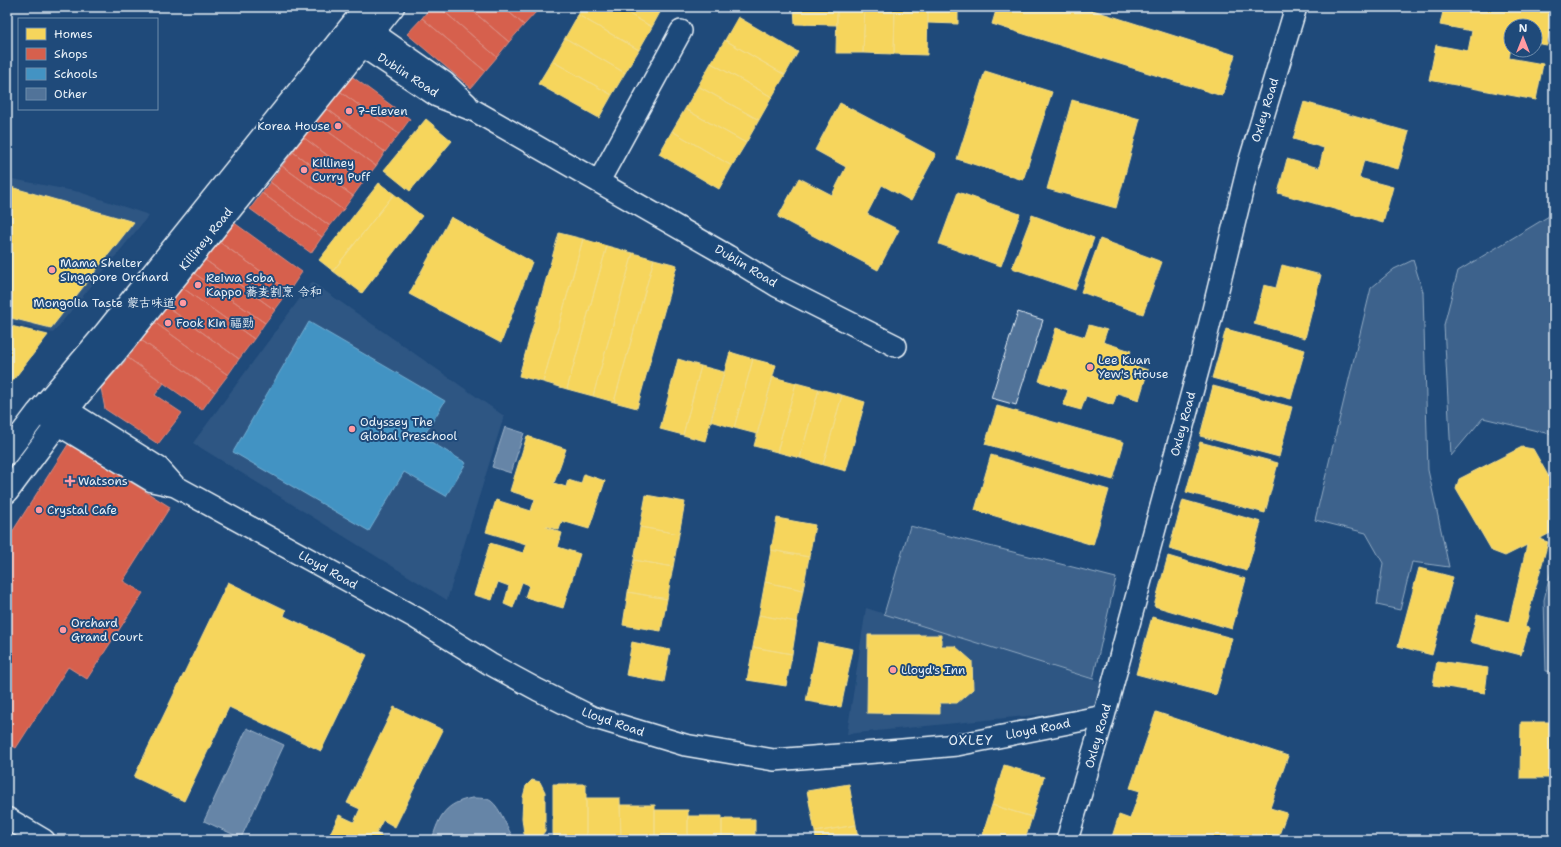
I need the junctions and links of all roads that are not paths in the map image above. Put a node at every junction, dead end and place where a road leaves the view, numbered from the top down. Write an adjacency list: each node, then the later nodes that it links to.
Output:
1 (393, 7): 3 (street, Killiney Road)
2 (1296, 7): 11 (street, Oxley Road)
3 (360, 28): 5 (street, Dublin Road); 7 (street, Killiney Road); 8 (street, Killiney Road)
4 (681, 31): 5 (street)
5 (599, 181): 6 (street, Dublin Road)
6 (896, 346)
7 (44, 404): 8 (street, Lloyd Road); 9 (street, Killiney Road)
8 (62, 417): 10 (street, Killiney Road); 11 (street, Lloyd Road)
9 (7, 453)
10 (7, 492)
11 (1104, 716): 14 (street, Oxley Road)
12 (7, 818): 13 (street)
13 (44, 840)
14 (1067, 840)

